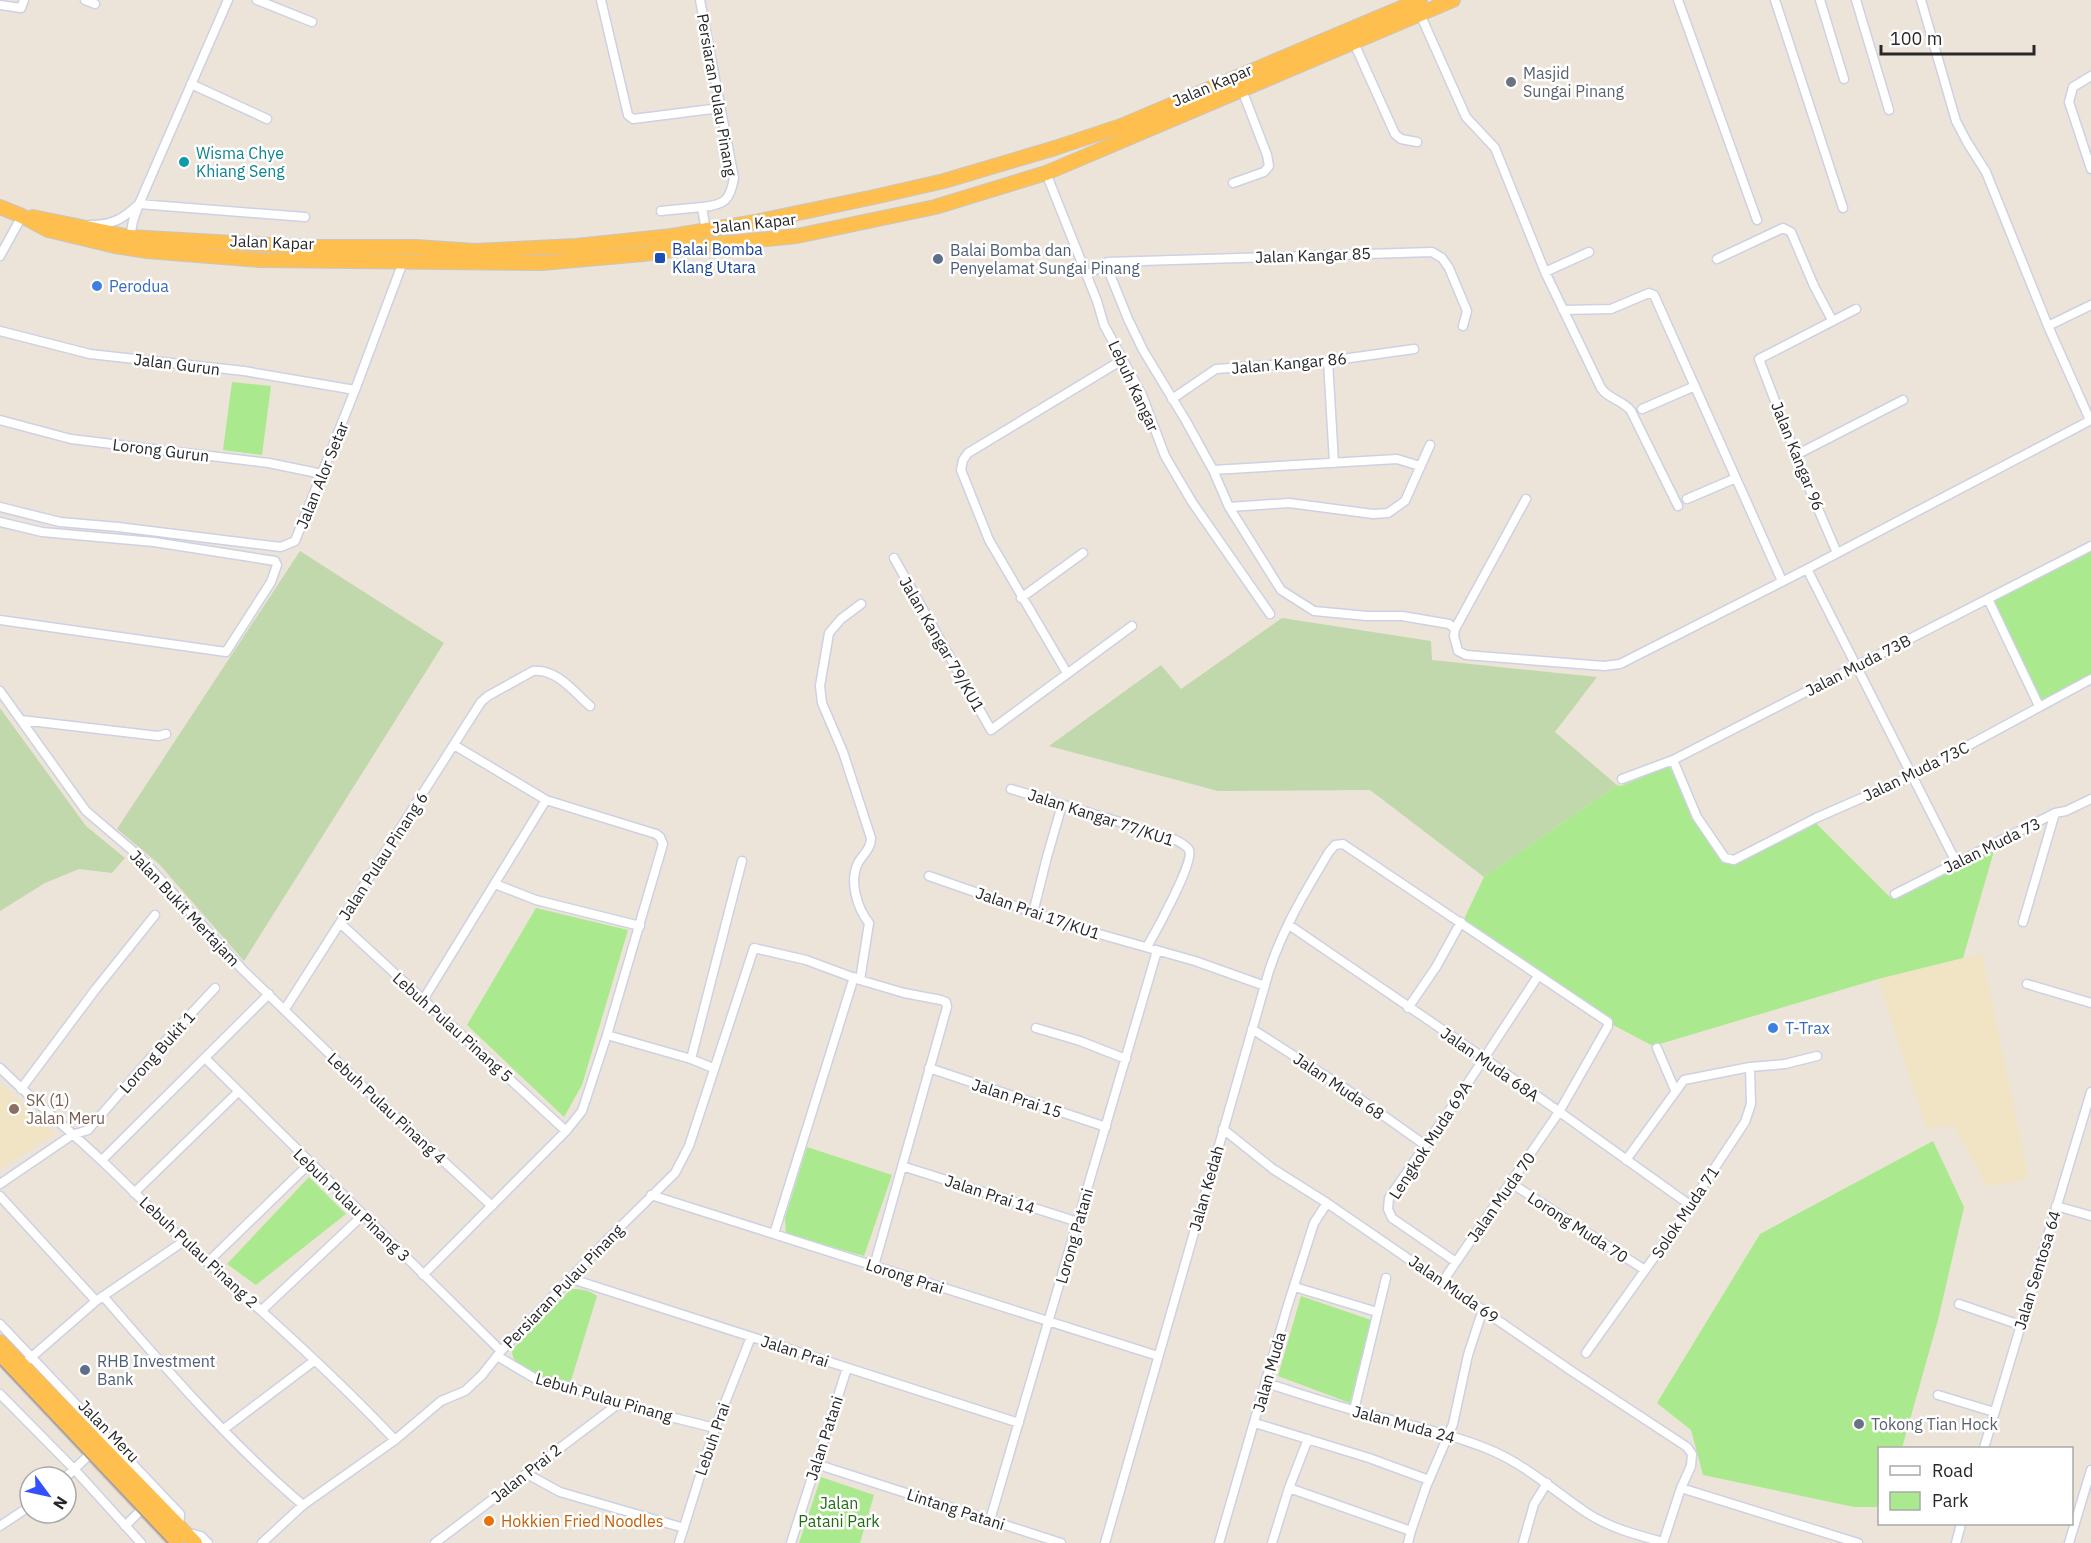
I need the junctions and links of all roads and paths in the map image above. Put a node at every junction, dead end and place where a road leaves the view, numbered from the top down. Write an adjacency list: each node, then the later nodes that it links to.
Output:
1 (85, 0): 14 (street)
2 (228, 0): 21 (street)
3 (257, 0): 12 (street)
4 (601, 0): 23 (street)
5 (699, 0): 23 (street, Persiaran Pulau Pinang)
6 (1453, 0): 16 (highway, Jalan Kapar)
7 (1678, 0): 37 (street)
8 (1775, 0): 33 (street)
9 (1820, 0): 20 (street)
10 (1856, 0): 24 (street)
11 (1921, 0): 53 (street)
12 (277, 3): 17 (street)
13 (23, 4): 15 (street)
14 (95, 4)
15 (0, 5)
16 (1420, 7): 18 (highway, Jalan Kapar); 39 (highway, Jalan Kapar); 46 (street)
17 (312, 22)
18 (1354, 43): 22 (highway, Jalan Kapar); 26 (street)
19 (2091, 76): 27 (street)
20 (1844, 79)
21 (191, 84): 25 (street); 30 (street)
22 (1242, 90): 28 (highway, Jalan Kapar); 29 (street)
23 (720, 108): 32 (street, Persiaran Pulau Pinang)
24 (1889, 110)
25 (267, 119)
26 (1417, 142)
27 (2091, 168)
28 (1046, 173): 44 (highway, Jalan Kapar); 47 (street, Lebuh Kangar)
29 (1233, 183)
30 (139, 204): 36 (street); 38 (street); 40 (street)
31 (0, 207): 35 (highway, Jalan Kapar)
32 (702, 207): 34 (street); 39 (street)
33 (1843, 208)
34 (662, 211)
35 (22, 216): 38 (highway, Jalan Kapar); 42 (street); 44 (highway, Jalan Kapar)
36 (305, 217)
37 (1757, 220)
38 (69, 225): 40 (highway, Jalan Kapar)
39 (706, 231): 40 (highway, Jalan Kapar)
40 (130, 237)
41 (1589, 252): 46 (street)
42 (0, 256)
43 (1717, 259): 51 (street)
44 (403, 262): 59 (street, Jalan Alor Setar)
45 (1108, 262): 47 (street); 52 (street, Jalan Kangar 85); 60 (street)
46 (1545, 272): 50 (street)
47 (1087, 275): 56 (street, Lebuh Kangar)
48 (2091, 305): 53 (street)
49 (1856, 309): 51 (street)
50 (1563, 310): 58 (street); 74 (street)
51 (1832, 320): 66 (street, Jalan Kangar 96)
52 (1463, 326)
53 (2048, 326): 64 (street)
54 (0, 331): 59 (street, Jalan Gurun)
55 (1414, 350): 57 (street, Jalan Kangar 86)
56 (1122, 360): 84 (street); 87 (street, Lebuh Kangar)
57 (1328, 361): 60 (street, Jalan Kangar 86); 67 (street)
58 (1695, 386): 62 (street); 71 (street)
59 (355, 390): 70 (street, Jalan Alor Setar)
60 (1172, 399): 69 (street)
61 (1903, 400): 66 (street)
62 (1642, 409)
63 (0, 420): 70 (street, Lorong Gurun)
64 (2090, 420): 80 (street)
65 (1430, 445): 68 (street)
66 (1796, 455): 80 (street, Jalan Kangar 96)
67 (1334, 463): 68 (street); 69 (street)
68 (1420, 466): 76 (street)
69 (1213, 470): 76 (street)
70 (322, 474): 75 (street, Jalan Alor Setar)
71 (1736, 478): 73 (street); 83 (street)
72 (1526, 499): 90 (street)
73 (1687, 499)
74 (1678, 506)
75 (0, 507)
76 (1229, 507): 90 (street)
77 (0, 522): 88 (street)
78 (2091, 546): 85 (street, Jalan Muda 73B)
79 (1083, 553): 84 (street)
80 (1838, 553): 82 (street)
81 (894, 558): 92 (street, Jalan Kangar 79/KU1)
82 (1807, 569): 83 (street); 91 (street)
83 (1782, 581): 90 (street)
84 (1021, 598): 92 (street)
85 (1988, 599): 91 (street, Jalan Muda 73B); 96 (street)
86 (861, 604): 123 (street)
87 (1270, 614)
88 (0, 620)
89 (1132, 626): 92 (street)
90 (1455, 628)
91 (1856, 666): 100 (street, Jalan Muda 73B); 101 (street)
92 (1067, 673)
93 (2091, 679): 96 (street, Jalan Muda 73C)
94 (0, 691): 97 (street, Jalan Bukit Mertajam)
95 (590, 706): 99 (street, Jalan Pulau Pinang 6)
96 (2039, 706): 101 (street, Jalan Muda 73C)
97 (21, 720): 98 (street); 127 (street, Jalan Bukit Mertajam)
98 (166, 734)
99 (454, 745): 105 (street); 117 (street, Jalan Pulau Pinang 6)
100 (1673, 760): 101 (street, Jalan Muda 73C); 102 (street, Jalan Muda 73B)
101 (1912, 776): 109 (street)
102 (1622, 779)
103 (1011, 789): 106 (street, Jalan Kangar 77/KU1)
104 (2091, 799): 107 (street, Jalan Muda 73)
105 (546, 800): 111 (street); 119 (street)
106 (1062, 805): 113 (street); 120 (street, Jalan Kangar 77/KU1)
107 (2055, 813): 109 (street, Jalan Muda 73); 116 (street)
108 (742, 861): 139 (street)
109 (1956, 862): 112 (street, Jalan Muda 73)
110 (929, 876): 113 (street, Jalan Prai 17/KU1)
111 (495, 884): 119 (street); 128 (street)
112 (1895, 894)
113 (1033, 913): 120 (street, Jalan Prai 17/KU1)
114 (155, 915): 145 (street)
115 (1461, 922): 118 (street, Jalan Kedah); 122 (street); 130 (street)
116 (2023, 922)
117 (340, 923): 128 (street, Lebuh Pulau Pinang 5); 131 (street, Jalan Pulau Pinang 6)
118 (1289, 925): 125 (street, Jalan Kedah); 130 (street, Jalan Muda 68A)
119 (640, 926): 134 (street)
120 (1147, 947): 121 (street, Jalan Prai 17/KU1)
121 (1157, 951): 125 (street, Jalan Prai 17/KU1); 140 (street, Lorong Patani)
122 (1538, 976): 138 (street, Lengkok Muda 69A); 149 (street, Jalan Muda 70)
123 (857, 979): 143 (street, Persiaran Pulau Pinang); 144 (street); 171 (street)
124 (2027, 984): 129 (street)
125 (1265, 986): 133 (street, Jalan Kedah)
126 (215, 988): 153 (street, Lorong Bukit 1)
127 (269, 994): 131 (street, Jalan Bukit Mertajam); 137 (street)
128 (423, 1000): 152 (street, Lebuh Pulau Pinang 5)
129 (2091, 1003)
130 (1408, 1008): 138 (street, Jalan Muda 68A)
131 (285, 1009): 166 (street, Lebuh Pulau Pinang 4)
132 (1036, 1028): 140 (street)
133 (1252, 1029): 151 (street, Jalan Kedah); 154 (street, Jalan Muda 68)
134 (607, 1035): 139 (street); 152 (street)
135 (1657, 1048): 146 (street)
136 (1817, 1056): 141 (street)
137 (205, 1058): 147 (street, Lebuh Pulau Pinang 3); 155 (street)
138 (1484, 1058): 149 (street, Jalan Muda 68A); 154 (street, Lengkok Muda 69A)
139 (691, 1059): 143 (street)
140 (1126, 1059): 150 (street, Lorong Patani)
141 (1750, 1067): 146 (street); 165 (street, Solok Muda 71)
142 (0, 1068): 145 (street, Lebuh Pulau Pinang 2)
143 (713, 1068): 162 (street, Persiaran Pulau Pinang)
144 (929, 1068): 150 (street, Jalan Prai 15); 158 (street)
145 (21, 1089): 153 (street, Lebuh Pulau Pinang 2)
146 (1675, 1090): 156 (street)
147 (238, 1092): 157 (street, Lebuh Pulau Pinang 3); 161 (street)
148 (2091, 1092): 167 (street, Jalan Sentosa 64)
149 (1559, 1112): 156 (street, Jalan Muda 68A); 159 (street, Jalan Muda 70)
150 (1106, 1127): 170 (street, Lorong Patani)
151 (1223, 1129): 164 (street, Jalan Muda 69); 195 (street, Jalan Kedah)
152 (566, 1131): 166 (street)
153 (72, 1135): 155 (street, Lebuh Pulau Pinang 2); 160 (street, Lorong Bukit 1)
154 (1425, 1145): 174 (street, Lengkok Muda 69A)
155 (102, 1160): 161 (street, Lebuh Pulau Pinang 2)
156 (1626, 1160): 165 (street, Jalan Muda 68A)
157 (310, 1163): 168 (street, Lebuh Pulau Pinang 3); 173 (street)
158 (902, 1166): 170 (street, Jalan Prai 14); 175 (street)
159 (1511, 1183): 174 (street, Jalan Muda 70); 176 (street, Lorong Muda 70)
160 (0, 1184)
161 (134, 1192): 172 (street, Lebuh Pulau Pinang 2)
162 (651, 1195): 171 (street, Lorong Prai); 179 (street, Persiaran Pulau Pinang)
163 (0, 1196): 182 (street)
164 (1327, 1203): 180 (street, Jalan Muda 69); 181 (street, Jalan Muda)
165 (1690, 1205): 176 (street, Solok Muda 71)
166 (492, 1206): 177 (street)
167 (2056, 1206): 169 (street); 189 (street, Jalan Sentosa 64)
168 (363, 1215): 177 (street, Lebuh Pulau Pinang 3); 185 (street)
169 (2091, 1216)
170 (1078, 1222): 187 (street, Lorong Patani)
171 (774, 1234): 175 (street, Lorong Prai)
172 (184, 1241): 173 (street, Lebuh Pulau Pinang 2); 182 (street)
173 (208, 1262): 185 (street, Lebuh Pulau Pinang 2)
174 (1456, 1262): 180 (street, Jalan Muda 70)
175 (874, 1266): 187 (street, Lorong Prai)
176 (1646, 1270): 192 (street, Solok Muda 71)
177 (423, 1275): 193 (street, Lebuh Pulau Pinang 3)
178 (1386, 1278): 186 (street)
179 (572, 1279): 190 (street, Jalan Prai); 193 (street, Persiaran Pulau Pinang)
180 (1443, 1281): 184 (street, Jalan Muda 69)
181 (1295, 1287): 186 (street); 199 (street, Jalan Muda)
182 (99, 1299): 196 (street); 208 (street)
183 (1959, 1304): 189 (street)
184 (1483, 1309): 209 (street); 223 (street, Jalan Muda 69)
185 (262, 1310): 197 (street, Lebuh Pulau Pinang 2)
186 (1377, 1312): 203 (street)
187 (1049, 1321): 195 (street, Lorong Prai); 205 (street, Lorong Patani)
188 (0, 1324): 196 (street)
189 (2020, 1325): 204 (street, Jalan Sentosa 64)
190 (751, 1337): 198 (street, Jalan Prai); 207 (street, Lebuh Prai)
191 (0, 1342): 196 (highway, Jalan Meru)
192 (1588, 1350)
193 (499, 1353): 202 (street, Lebuh Pulau Pinang); 211 (street, Persiaran Pulau Pinang)
194 (0, 1356): 213 (highway, Jalan Meru)
195 (1158, 1356): 234 (street, Jalan Kedah)
196 (27, 1361): 233 (highway, Jalan Meru)
197 (314, 1361): 208 (street); 211 (street, Lebuh Pulau Pinang 2)
198 (847, 1368): 205 (street, Jalan Prai); 214 (street, Jalan Patani)
199 (1266, 1383): 203 (street, Jalan Muda 24); 206 (street, Jalan Muda)
200 (0, 1394): 215 (street)
201 (1938, 1395): 204 (street)
202 (618, 1404): 207 (street, Lebuh Pulau Pinang); 218 (street, Jalan Prai 2)
203 (1354, 1410): 209 (street, Jalan Muda 24)
204 (1994, 1412): 212 (street, Jalan Sentosa 64)
205 (1019, 1423): 227 (street, Lorong Patani)
206 (1255, 1423): 210 (street); 243 (street, Jalan Muda)
207 (715, 1428): 231 (street, Lebuh Prai)
208 (224, 1429): 224 (street)
209 (1449, 1434): 220 (street); 221 (street, Jalan Muda 24)
210 (1308, 1438): 220 (street); 222 (street)
211 (395, 1440): 224 (street, Persiaran Pulau Pinang)
212 (1985, 1447)
213 (91, 1453): 216 (street); 225 (highway, Jalan Meru)
214 (816, 1464): 227 (street, Lintang Patani); 241 (street, Jalan Patani)
215 (70, 1465)
216 (78, 1467)
217 (78, 1473): 230 (street)
218 (527, 1474): 231 (street); 239 (street, Jalan Prai 2)
219 (2090, 1475): 250 (street)
220 (1429, 1480): 232 (street)
221 (1547, 1483): 246 (street); 247 (street, Jalan Muda 24)
222 (1289, 1488): 232 (street); 244 (street)
223 (1682, 1488): 247 (street); 248 (street)
224 (303, 1506): 238 (street, Persiaran Pulau Pinang)
225 (143, 1508): 230 (street); 233 (highway, Jalan Meru)
226 (18, 1514): 229 (street)
227 (990, 1520): 242 (street, Lintang Patani)
228 (1961, 1525): 249 (street)
229 (0, 1526)
230 (125, 1526): 235 (street)
231 (684, 1528): 240 (street, Lebuh Prai)
232 (1411, 1530): 245 (street)
233 (179, 1534): 236 (highway, Jalan Meru); 237 (street)
234 (1107, 1542)
235 (141, 1543)
236 (195, 1543)
237 (208, 1543)
238 (262, 1543)
239 (435, 1543)
240 (679, 1543)
241 (791, 1543)
242 (1061, 1543)
243 (1219, 1543)
244 (1272, 1543)
245 (1408, 1543)
246 (1523, 1543)
247 (1663, 1543)
248 (1858, 1543)
249 (1956, 1543)
250 (2069, 1543)

